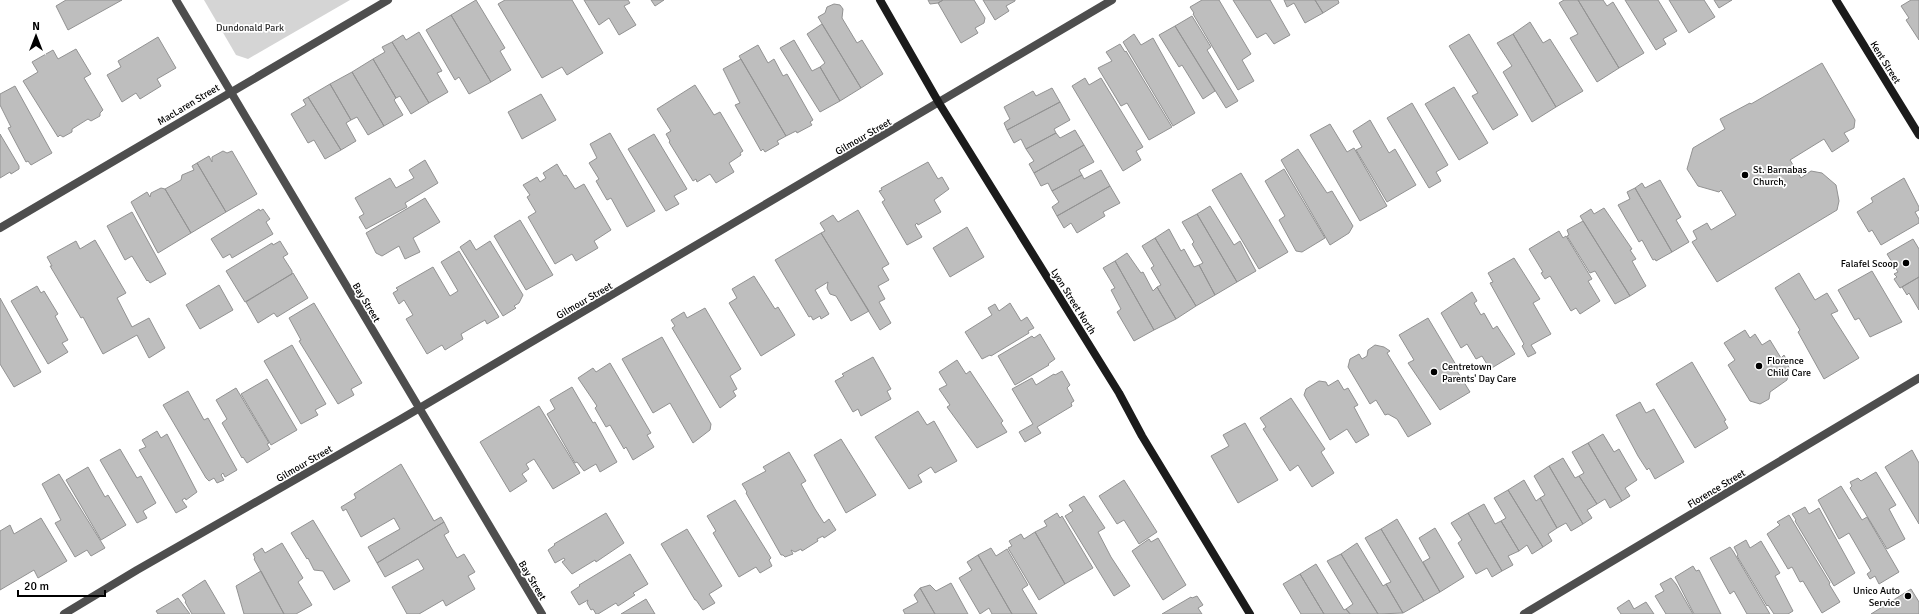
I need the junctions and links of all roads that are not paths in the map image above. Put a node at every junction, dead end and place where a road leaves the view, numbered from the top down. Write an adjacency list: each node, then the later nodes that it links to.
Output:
1 (176, 0): 6 (street, Bay Street)
2 (388, 0): 6 (street, MacLaren Street)
3 (880, 0): 7 (main road, Lyon Street North)
4 (1112, 0): 7 (street, Gilmour Street)
5 (1836, 0): 8 (main road, Kent Street)
6 (230, 91): 9 (street, MacLaren Street); 11 (street, Bay Street)
7 (940, 102): 11 (street, Gilmour Street); 14 (main road, Lyon Street North)
8 (1919, 135)
9 (0, 228)
10 (1919, 378): 15 (street, Florence Street)
11 (418, 407): 12 (street, Gilmour Street); 13 (street, Bay Street)
12 (64, 614)
13 (542, 614)
14 (1250, 614)
15 (1524, 614)

